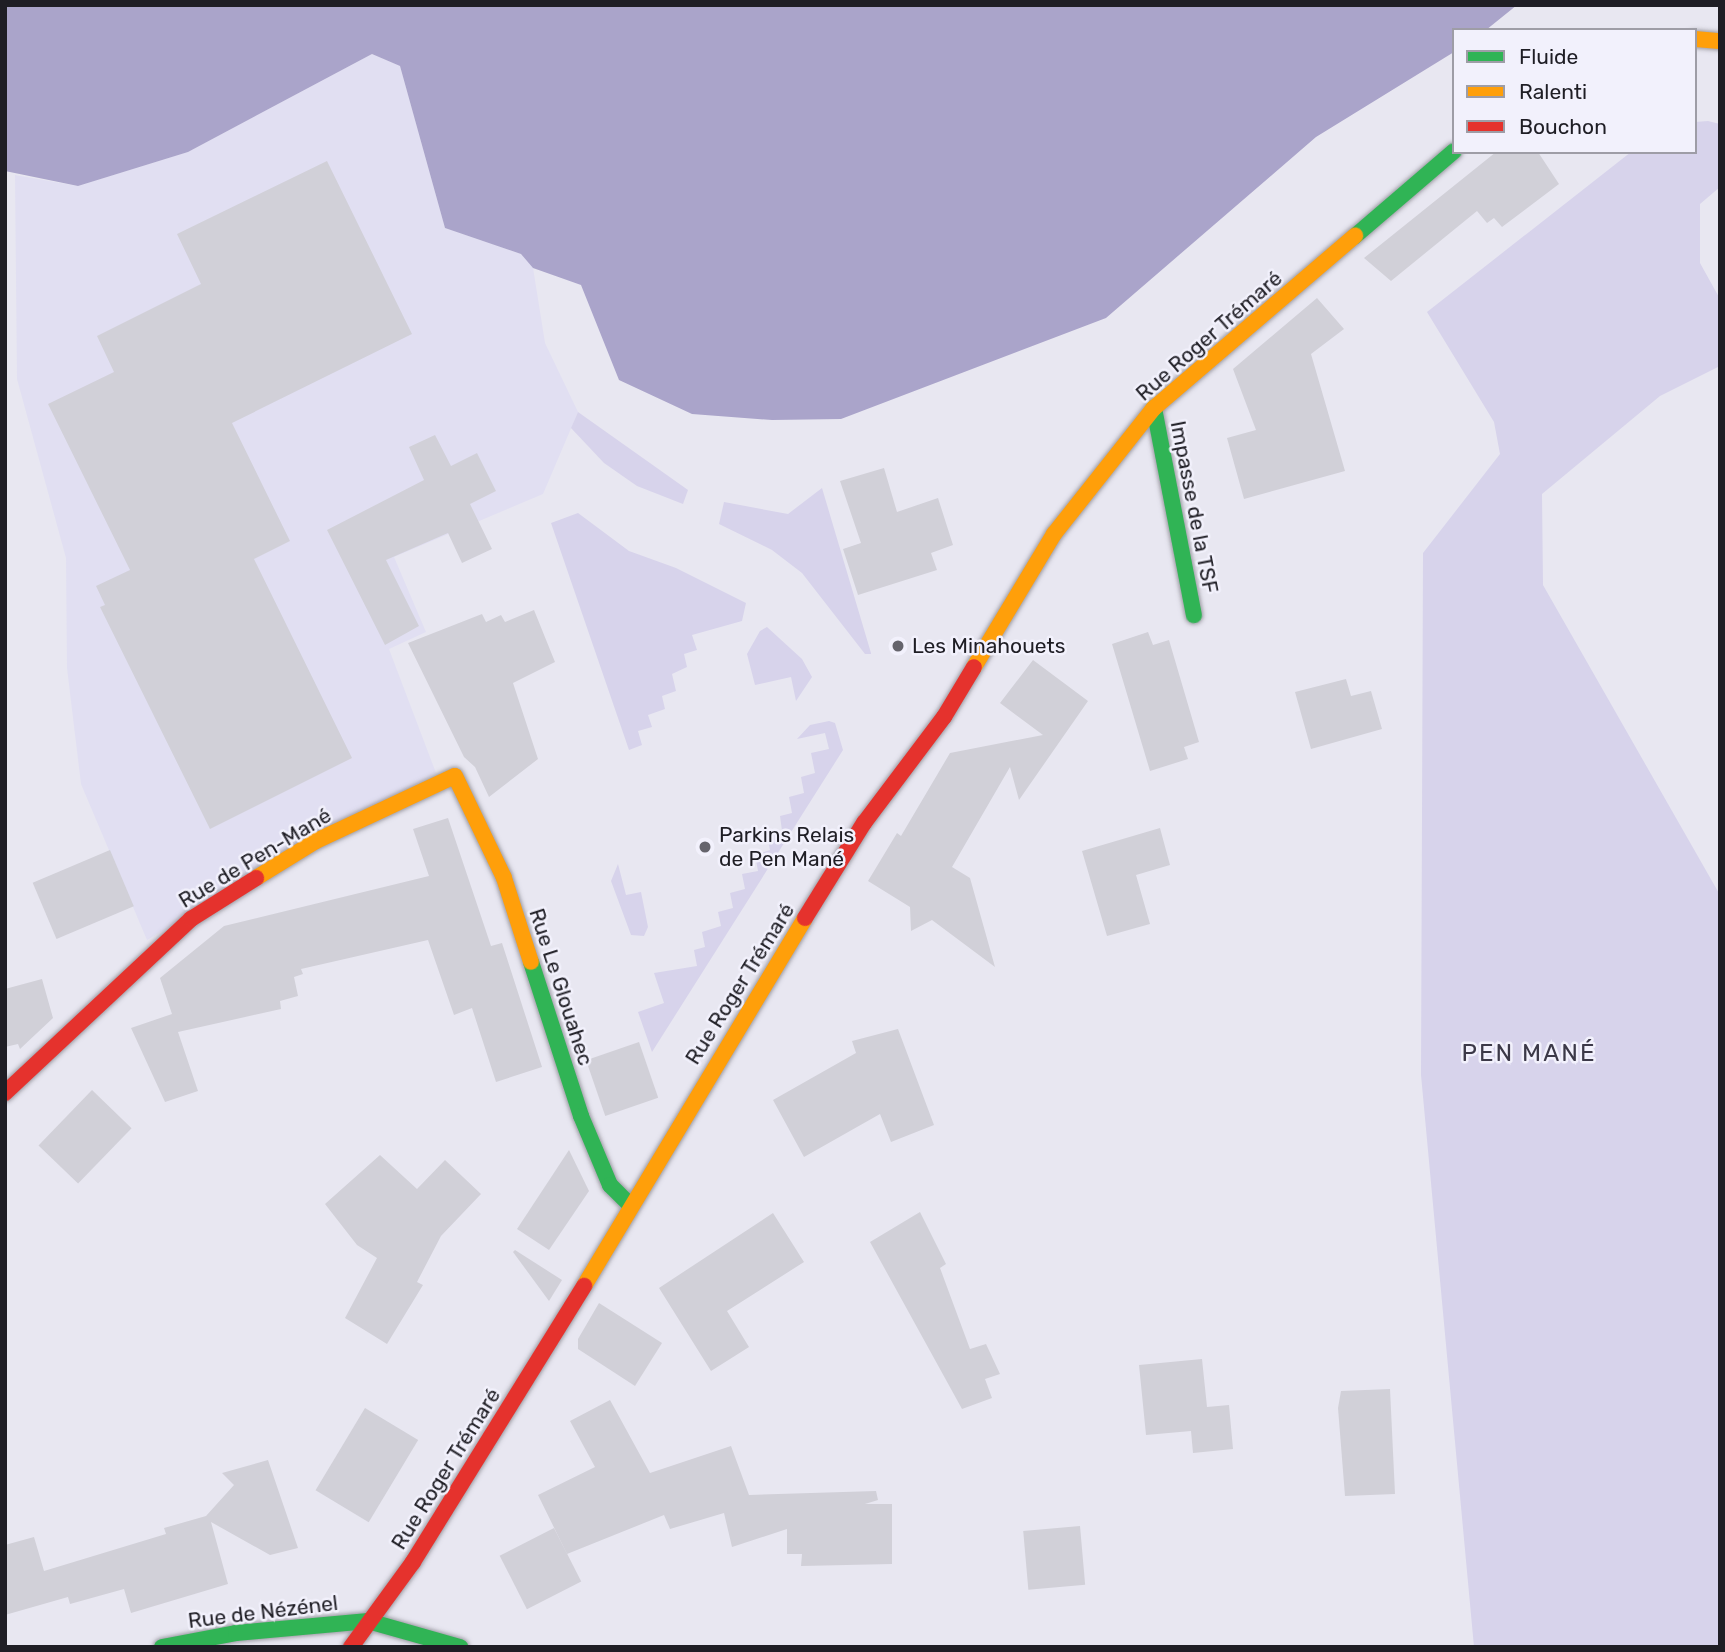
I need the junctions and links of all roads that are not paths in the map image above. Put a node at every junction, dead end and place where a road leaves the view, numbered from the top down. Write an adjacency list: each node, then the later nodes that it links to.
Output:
1 (1697, 38): 2 (street)
2 (1720, 41)
3 (1452, 153): 4 (street, Rue Roger Trémaré)
4 (1154, 408): 5 (street, Impasse de la TSF); 8 (street, Rue Roger Trémaré)
5 (1194, 615)
6 (455, 776): 7 (street, Rue de Pen-Mané); 8 (street, Rue Le Glouahec)
7 (5, 1093)
8 (631, 1206): 9 (street, Rue Roger Trémaré)
9 (368, 1621): 10 (street, Rue de Nézénel); 11 (street, Rue Roger Trémaré); 12 (street)
10 (162, 1647)
11 (351, 1647)
12 (460, 1647)

